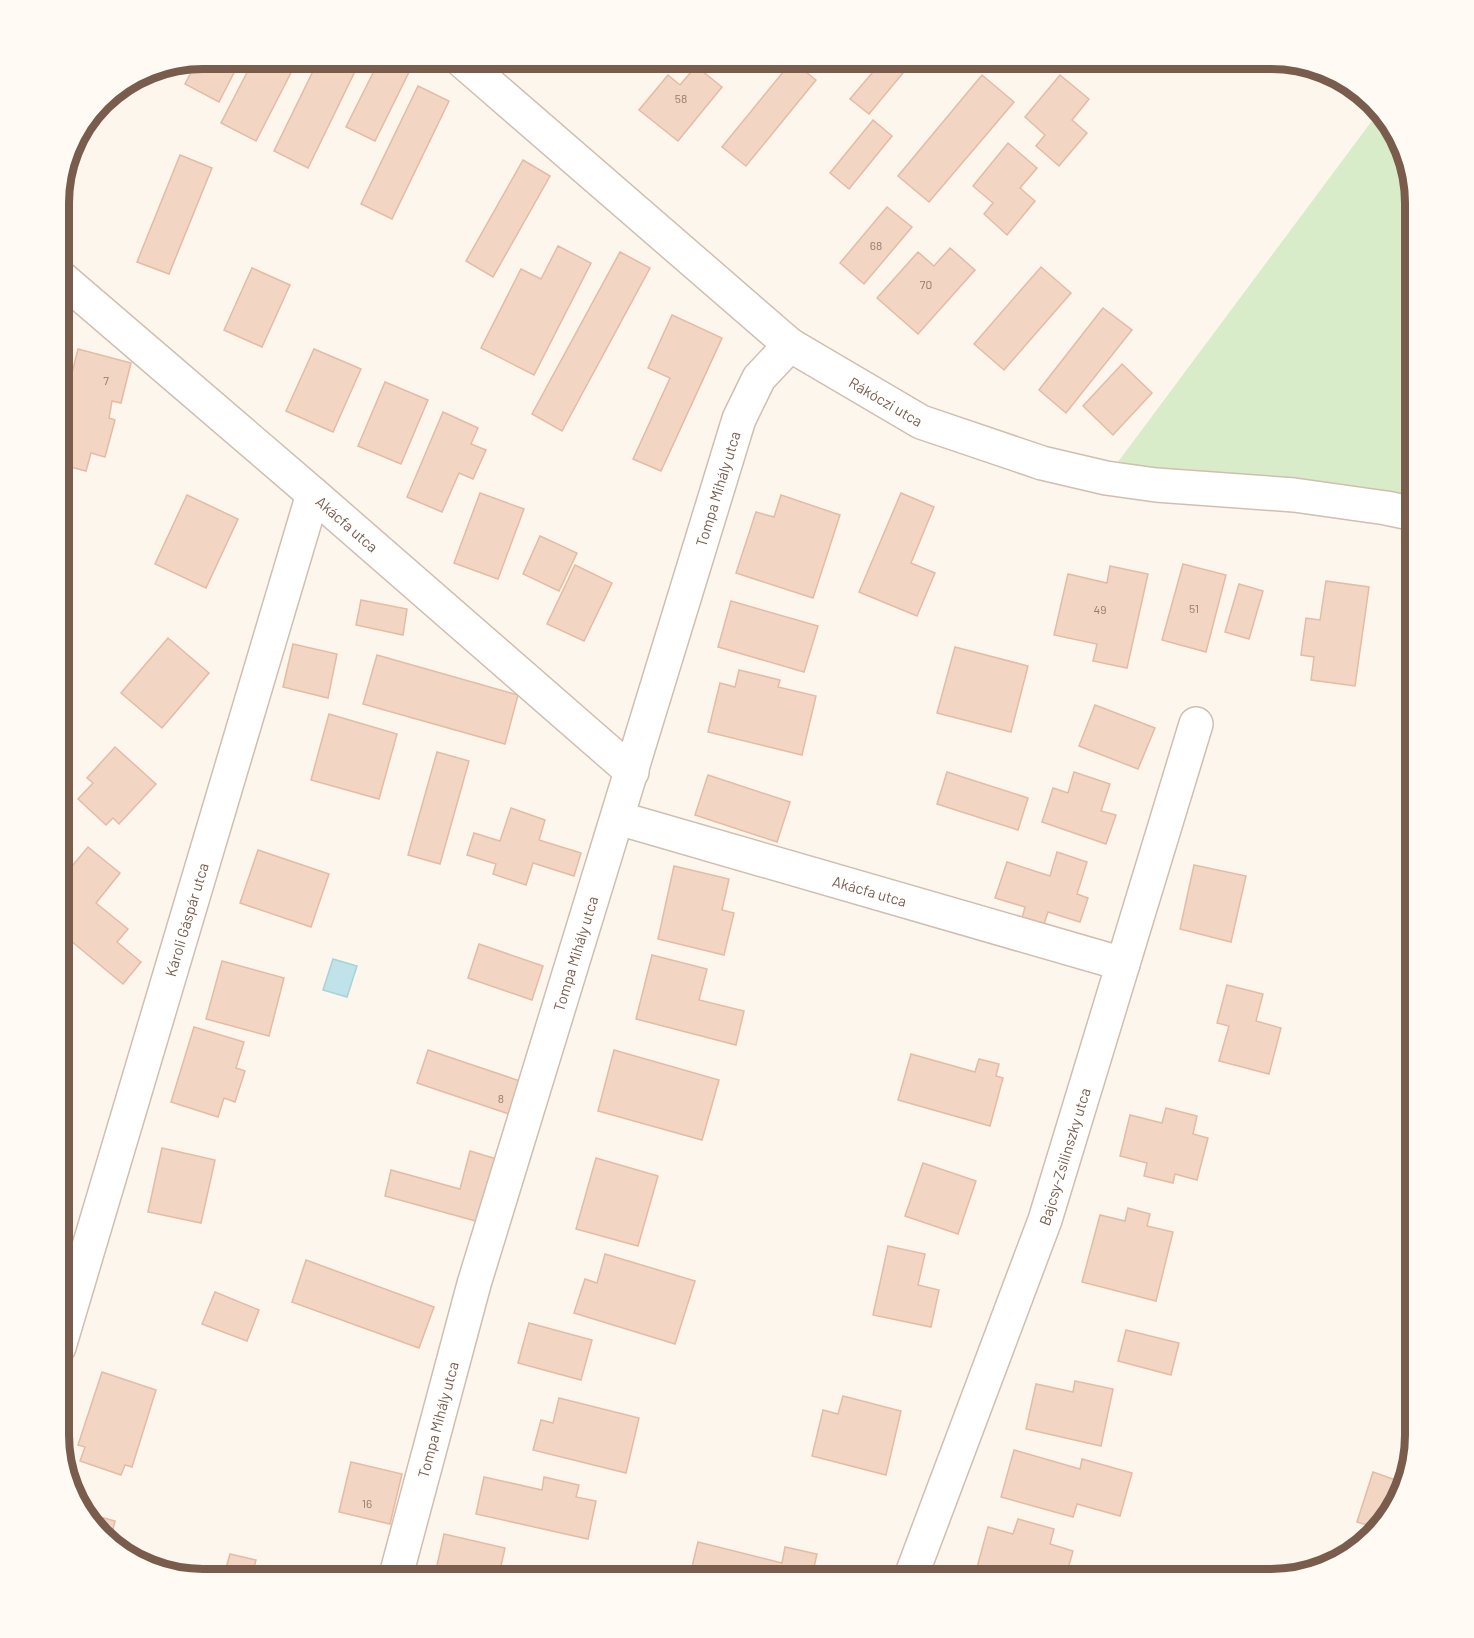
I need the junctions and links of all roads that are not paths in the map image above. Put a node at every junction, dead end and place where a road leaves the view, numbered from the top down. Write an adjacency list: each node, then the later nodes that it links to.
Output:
1 (473, 69): 3 (street, Rákóczi utca)
2 (69, 285): 4 (street, Akácfa utca)
3 (790, 345): 5 (street, Rákóczi utca); 7 (street, Tompa Mihály utca)
4 (313, 494): 7 (street, Akácfa utca); 10 (street, Károli Gáspár utca)
5 (1405, 512)
6 (1196, 724): 9 (street, Bajcsy-Zsilinszky utca)
7 (632, 772): 8 (street, Tompa Mihály utca)
8 (618, 818): 9 (street, Akácfa utca); 11 (street, Tompa Mihály utca)
9 (1123, 964): 12 (street, Bajcsy-Zsilinszky utca)
10 (69, 1310)
11 (398, 1569)
12 (914, 1569)

